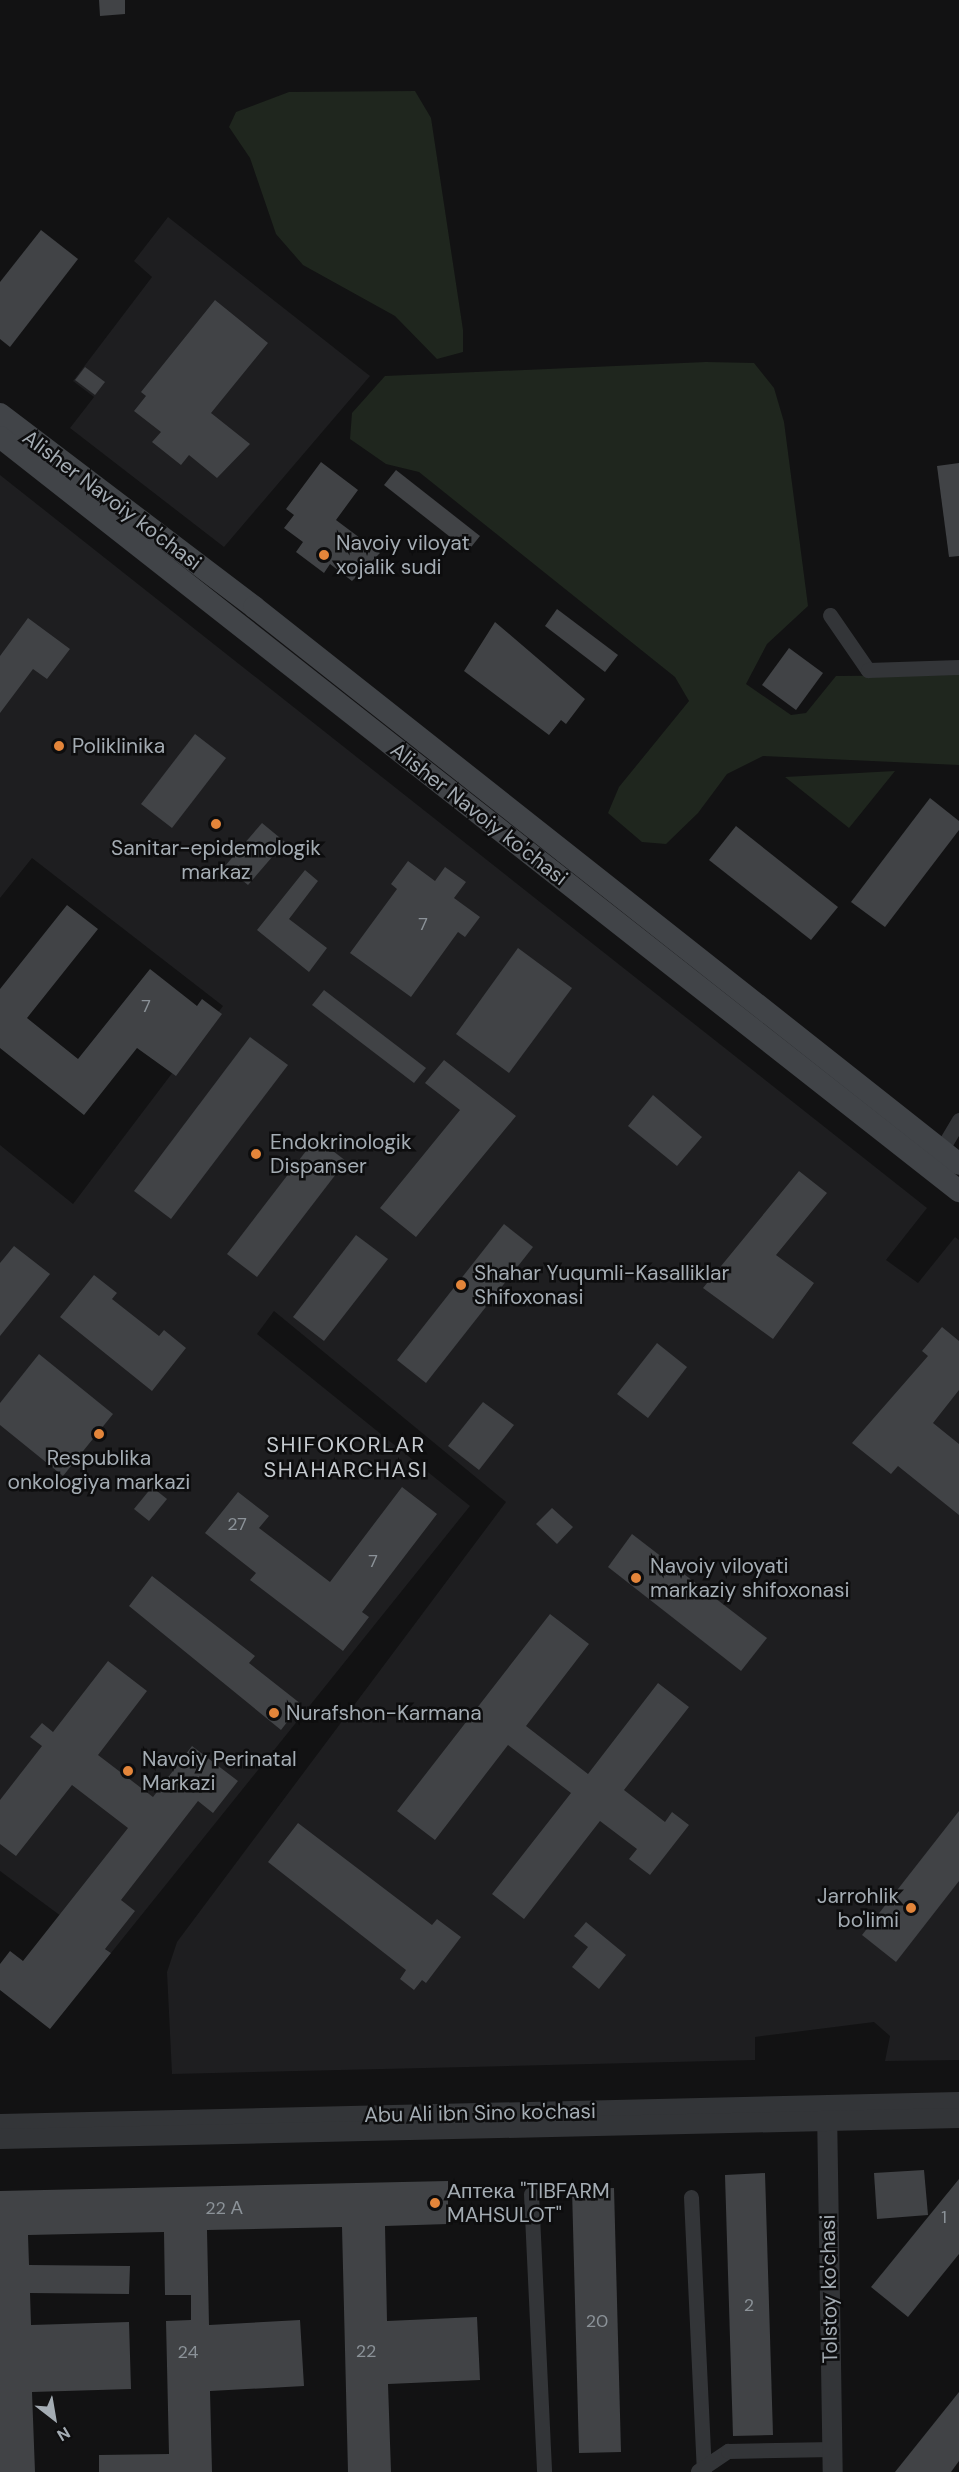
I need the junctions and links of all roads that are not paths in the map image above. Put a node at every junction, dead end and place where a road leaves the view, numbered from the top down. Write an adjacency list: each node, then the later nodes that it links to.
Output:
1 (0, 414): 6 (main road, Alisher Navoiy ko'chasi)
2 (0, 437): 6 (main road, Alisher Navoiy ko'chasi)
3 (830, 615): 4 (street)
4 (959, 667)
5 (959, 1120): 6 (street)
6 (943, 1160): 7 (main road, Alisher Navoiy ko'chasi)
7 (959, 1191)
8 (959, 2102): 9 (street, Abu Ali ibn Sino ko'chasi)
9 (826, 2114): 10 (street, Abu Ali ibn Sino ko'chasi); 11 (street, Abu Ali ibn Sino ko'chasi); 12 (street, Abu Ali ibn Sino ko'chasi); 15 (street, Tolstoy ko'chasi)
10 (959, 2118)
11 (0, 2124)
12 (0, 2139)
13 (531, 2194): 17 (street)
14 (691, 2197): 16 (street)
15 (833, 2449): 16 (street); 18 (street, Tolstoy ko'chasi)
16 (702, 2470)
17 (544, 2472)
18 (833, 2472)

